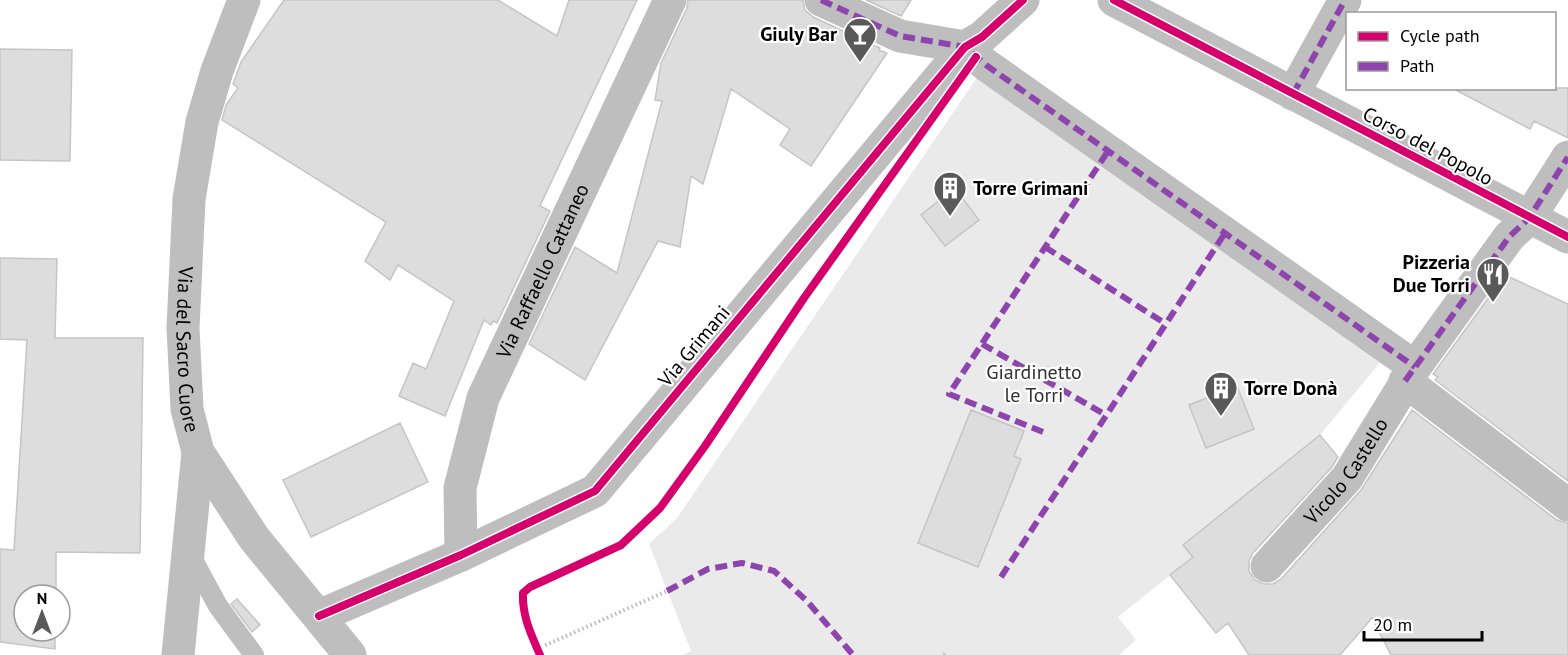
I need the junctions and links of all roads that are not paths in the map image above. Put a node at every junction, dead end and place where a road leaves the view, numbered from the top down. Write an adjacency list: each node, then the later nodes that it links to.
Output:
1 (244, 0): 13 (street, Via del Sacro Cuore)
2 (670, 0): 16 (street, Via Raffaello Cattaneo)
3 (821, 0): 7 (street)
4 (1023, 0): 7 (street, Via Grimani)
5 (1114, 0): 8 (street, Corso del Popolo)
6 (1346, 0): 8 (street)
7 (965, 47): 12 (street); 16 (street, Via Grimani)
8 (1293, 94): 10 (street, Corso del Popolo)
9 (1568, 157): 10 (street, Vicolo Castello)
10 (1530, 218): 11 (street, Corso del Popolo); 12 (street, Vicolo Castello)
11 (1568, 237)
12 (1410, 374): 14 (street); 17 (street, Vicolo Castello)
13 (198, 452): 15 (street); 18 (street, Via del Sacro Cuore)
14 (1568, 505)
15 (188, 548): 19 (street); 20 (lane)
16 (461, 555): 18 (street, Via Grimani)
17 (1267, 566)
18 (319, 616): 21 (street, Via del Sacro Cuore)
19 (178, 655)
20 (254, 655)
21 (350, 655)

